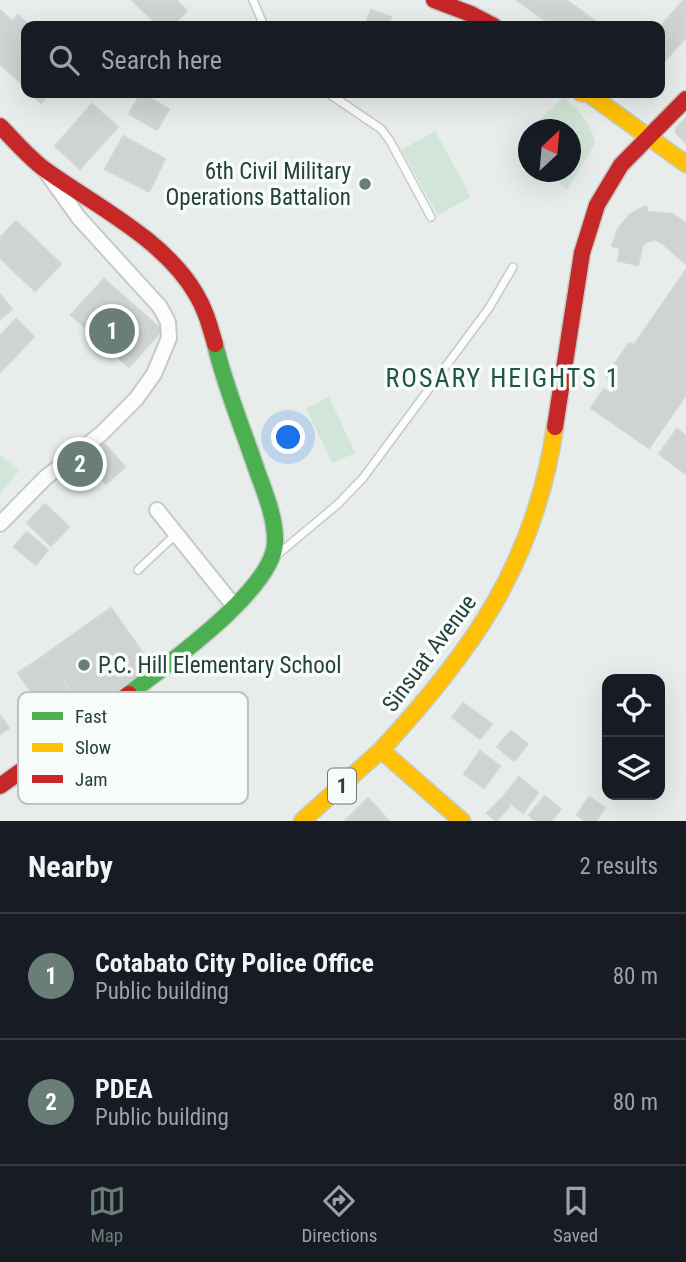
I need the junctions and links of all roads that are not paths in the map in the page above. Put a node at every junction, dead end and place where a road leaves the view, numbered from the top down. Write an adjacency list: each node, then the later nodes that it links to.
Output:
1 (253, 0): 3 (lane)
2 (434, 0): 4 (main road)
3 (262, 21)
4 (484, 21)
5 (335, 98): 12 (lane)
6 (593, 98): 9 (main road)
7 (686, 99): 9 (main road, Sinsuat Avenue)
8 (0, 126): 11 (main road)
9 (650, 136): 10 (main road); 21 (main road, Sinsuat Avenue / 1)
10 (686, 164)
11 (44, 169): 15 (street); 17 (main road)
12 (431, 217)
13 (513, 267): 17 (lane)
14 (157, 510): 16 (street)
15 (0, 524)
16 (176, 534): 18 (lane); 19 (street)
17 (271, 560): 19 (main road)
18 (138, 570)
19 (234, 606): 20 (main road)
20 (129, 692)
21 (381, 750): 24 (main road, Sinsuat Avenue / 1); 25 (main road)
22 (18, 773): 23 (main road)
23 (0, 786)
24 (302, 821)
25 (462, 821)

